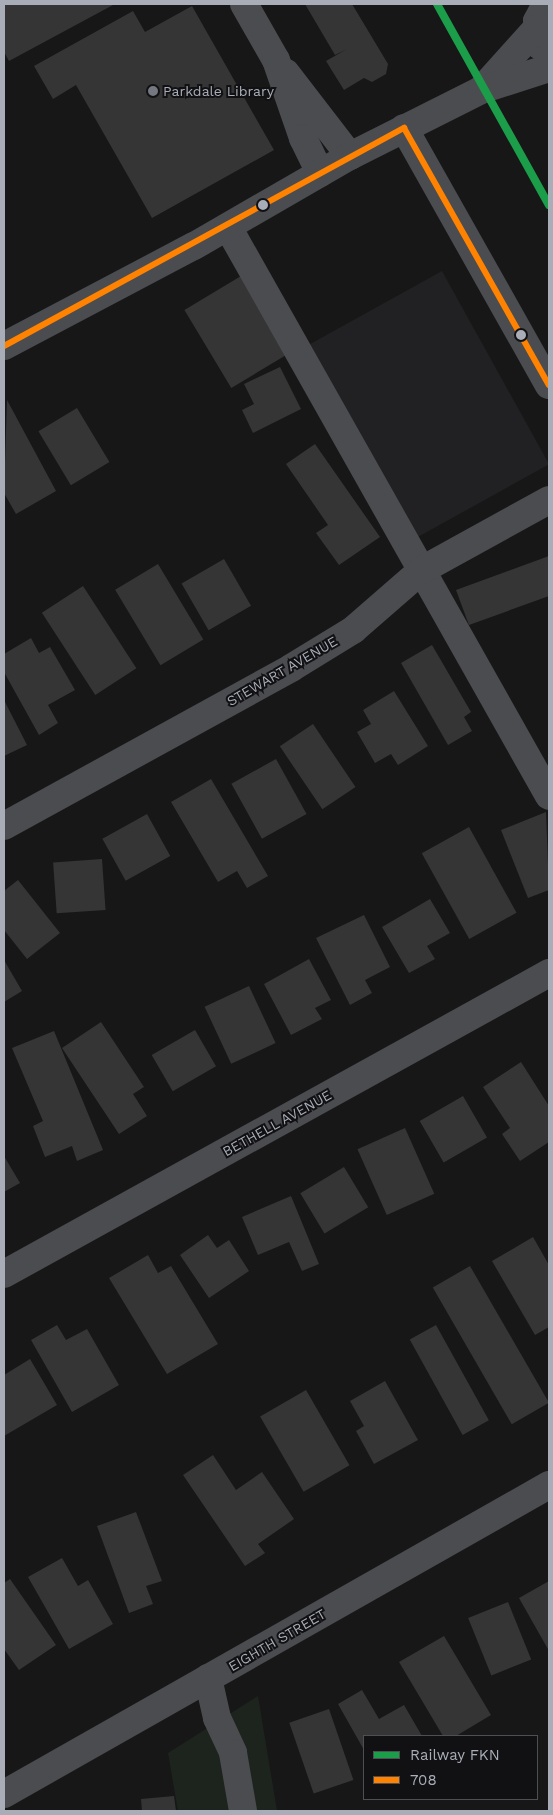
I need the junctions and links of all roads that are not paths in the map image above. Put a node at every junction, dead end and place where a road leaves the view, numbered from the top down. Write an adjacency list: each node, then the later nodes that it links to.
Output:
1 (244, 4): 4 (street)
2 (542, 11): 3 (street); 6 (street)
3 (549, 59)
4 (276, 60): 8 (street); 9 (street)
5 (549, 68): 6 (street)
6 (481, 90): 7 (street)
7 (404, 128): 8 (street); 12 (street)
8 (350, 156): 9 (street)
9 (320, 173): 10 (street)
10 (228, 227): 11 (street); 14 (street)
11 (4, 346)
12 (549, 385)
13 (549, 500): 14 (street, STEWART AVENUE)
14 (422, 570): 15 (street); 16 (street, STEWART AVENUE)
15 (549, 796)
16 (4, 826)
17 (549, 973): 18 (street, BETHELL AVENUE)
18 (4, 1274)
19 (549, 1485): 20 (street, EIGHTH STREET)
20 (208, 1678): 21 (street, EIGHTH STREET); 22 (street)
21 (4, 1794)
22 (243, 1811)

